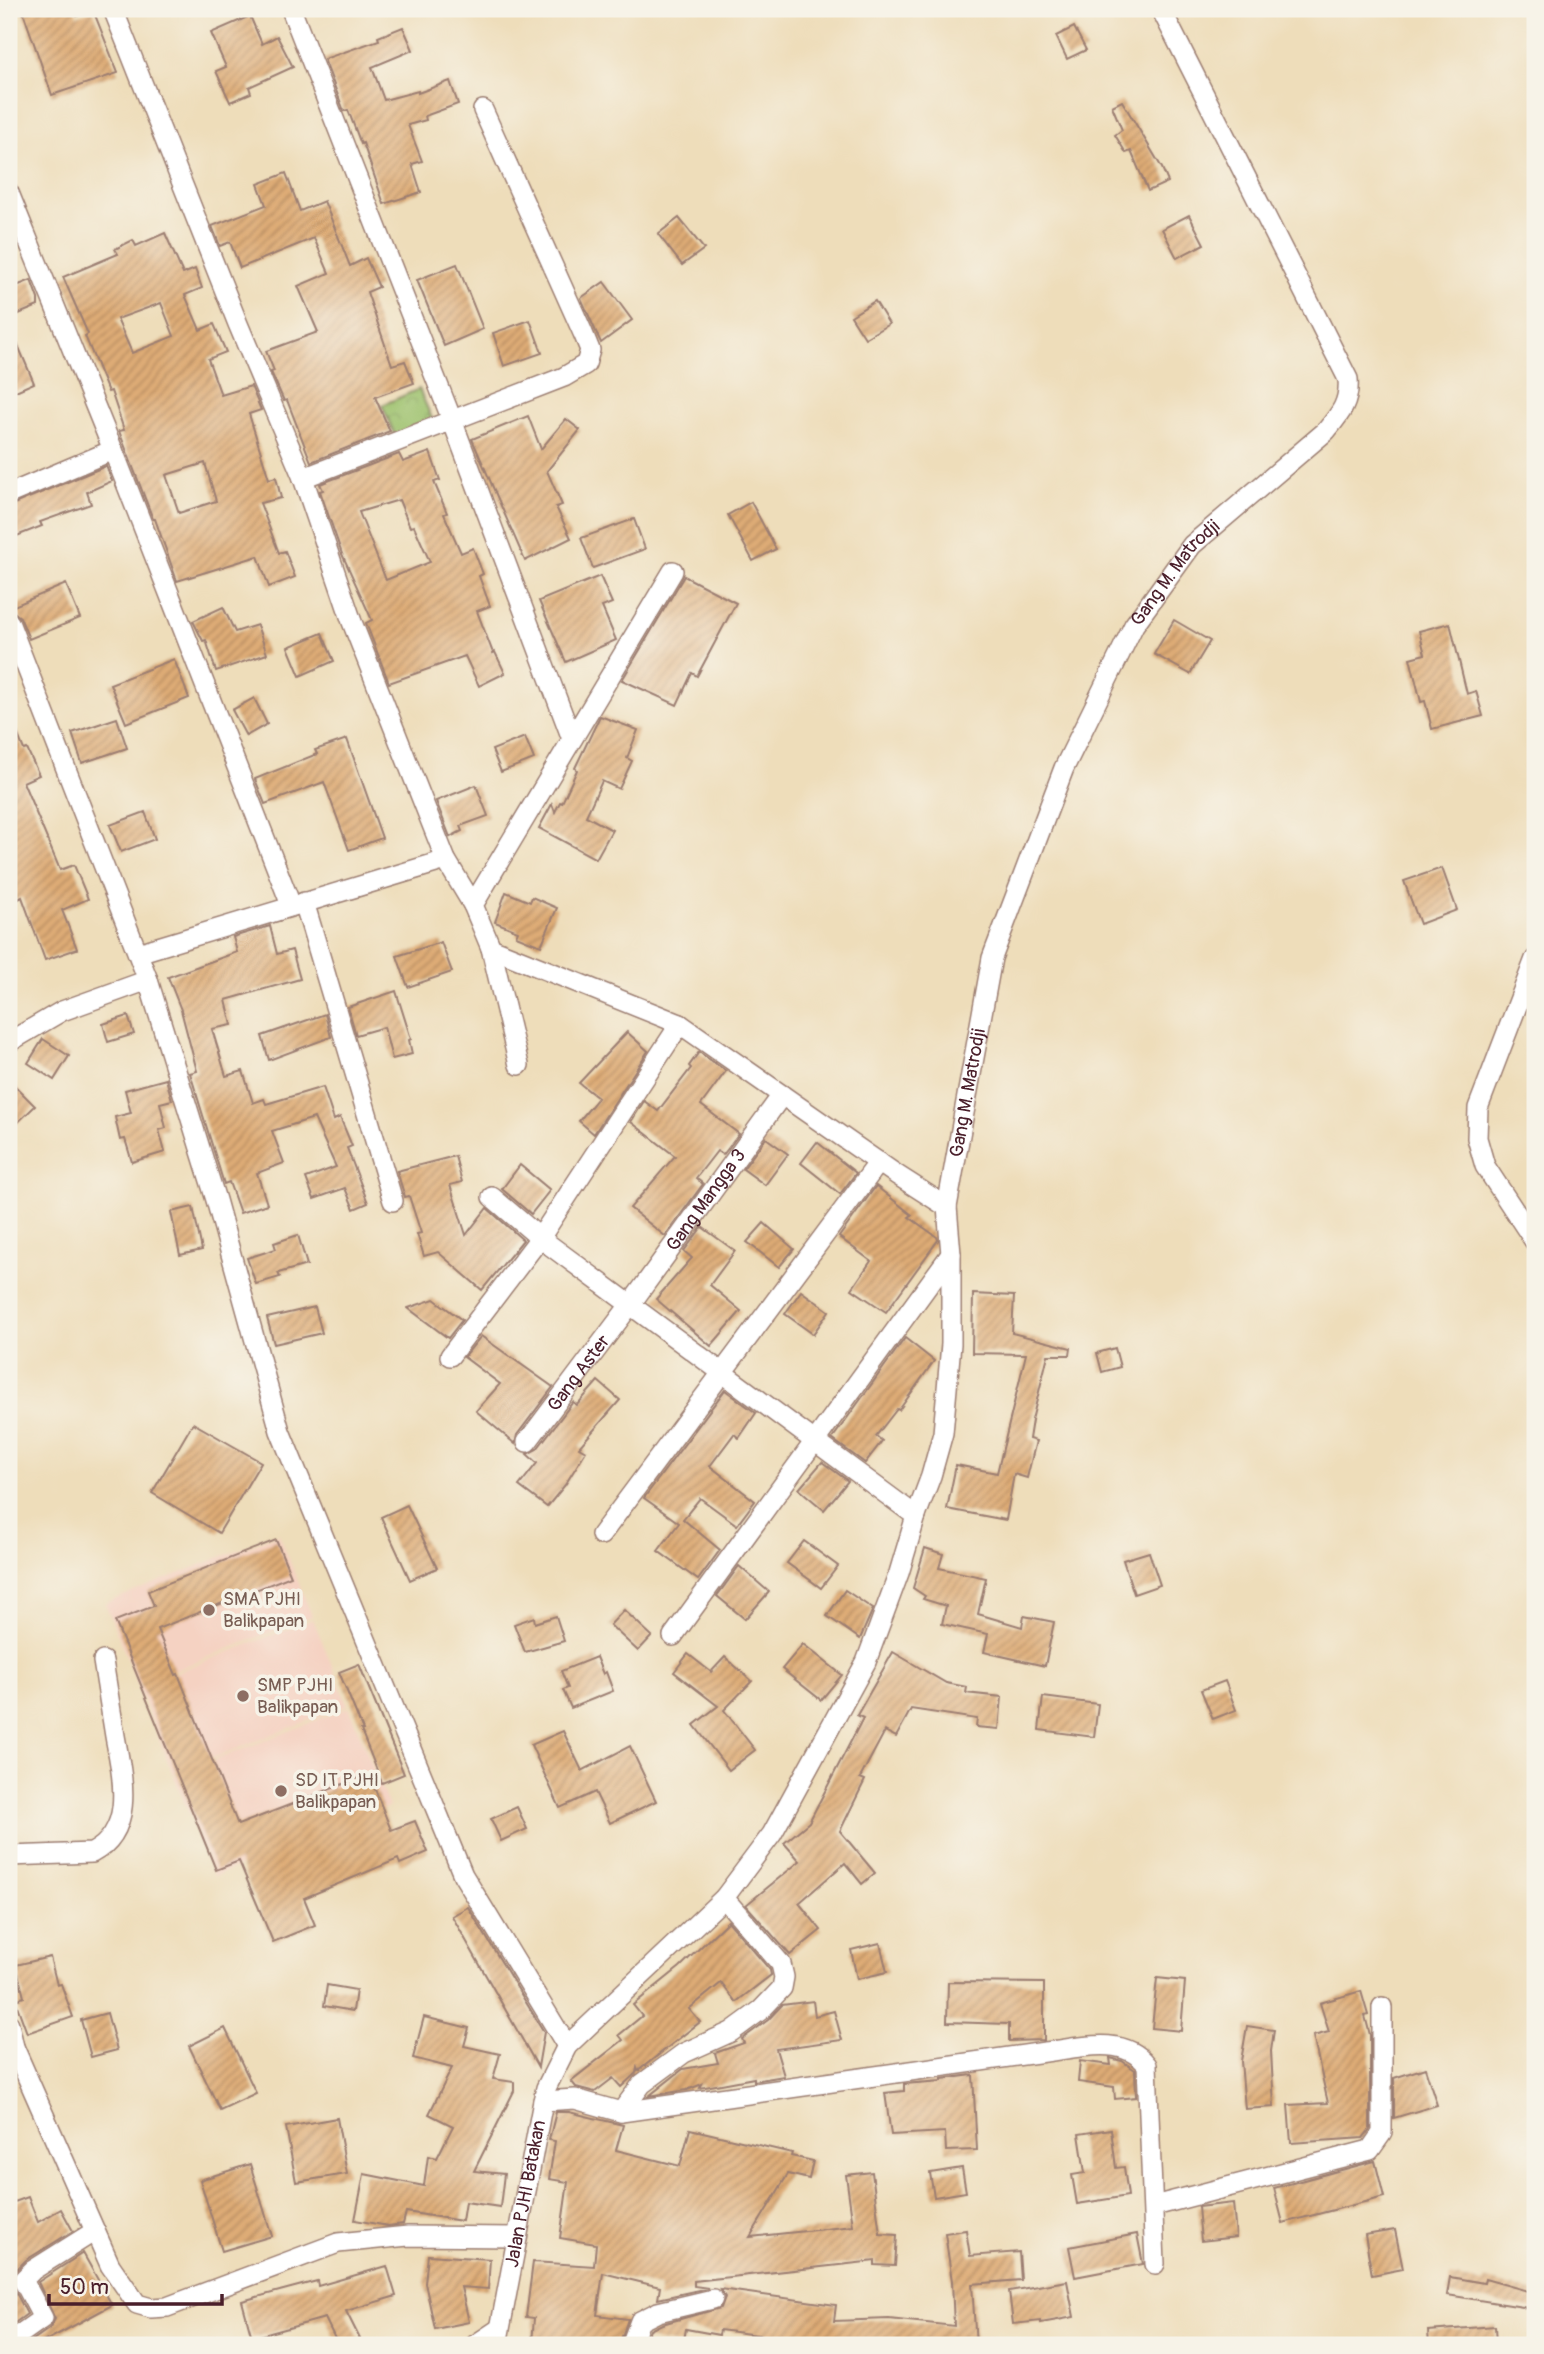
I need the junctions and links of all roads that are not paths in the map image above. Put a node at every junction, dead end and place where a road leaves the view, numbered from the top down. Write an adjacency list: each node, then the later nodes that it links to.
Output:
1 (113, 9): 8 (street)
2 (291, 9): 6 (street)
3 (1161, 9): 27 (street, Gang M. Matrodji)
4 (483, 110): 6 (street)
5 (9, 196): 7 (street)
6 (452, 420): 8 (street); 12 (street)
7 (113, 450): 9 (street); 14 (street)
8 (303, 478): 13 (street)
9 (9, 494)
10 (673, 571): 12 (street)
11 (9, 622): 17 (street)
12 (572, 738): 15 (street)
13 (446, 860): 14 (street); 15 (street)
14 (297, 903): 17 (street); 26 (street)
15 (473, 905): 16 (street)
16 (491, 948): 20 (street); 22 (street)
17 (138, 953): 19 (street)
18 (1535, 959): 29 (street)
19 (148, 980): 21 (street); 44 (street)
20 (680, 1024): 23 (street); 28 (street)
21 (9, 1039)
22 (519, 1065)
23 (782, 1095): 24 (street); 31 (street, Gang Mangga 3)
24 (878, 1162): 27 (street); 33 (street)
25 (492, 1197): 28 (street)
26 (393, 1201)
27 (947, 1207): 30 (street)
28 (540, 1238): 31 (street); 32 (street)
29 (1535, 1242)
30 (951, 1254): 34 (street); 36 (street)
31 (630, 1305): 33 (street); 35 (street, Gang Aster)
32 (450, 1356)
33 (722, 1373): 34 (street); 37 (street)
34 (815, 1441): 36 (street); 38 (street)
35 (527, 1442)
36 (916, 1516): 41 (street)
37 (601, 1535)
38 (673, 1636)
39 (103, 1661): 40 (street)
40 (9, 1856)
41 (724, 1898): 44 (street); 47 (street)
42 (1382, 2007): 48 (street)
43 (9, 2024): 45 (street)
44 (567, 2046): 46 (street, Jalan PJHI Batakan)
45 (11, 2047): 49 (street)
46 (543, 2101): 47 (street); 50 (street, Jalan PJHI Batakan)
47 (621, 2112): 48 (street)
48 (1154, 2206): 51 (street)
49 (95, 2231): 50 (street); 54 (street)
50 (516, 2237): 53 (street, Jalan PJHI Batakan)
51 (1155, 2264)
52 (713, 2299): 56 (street)
53 (498, 2337): 55 (street)
54 (9, 2342)
55 (475, 2345)
56 (631, 2345)

